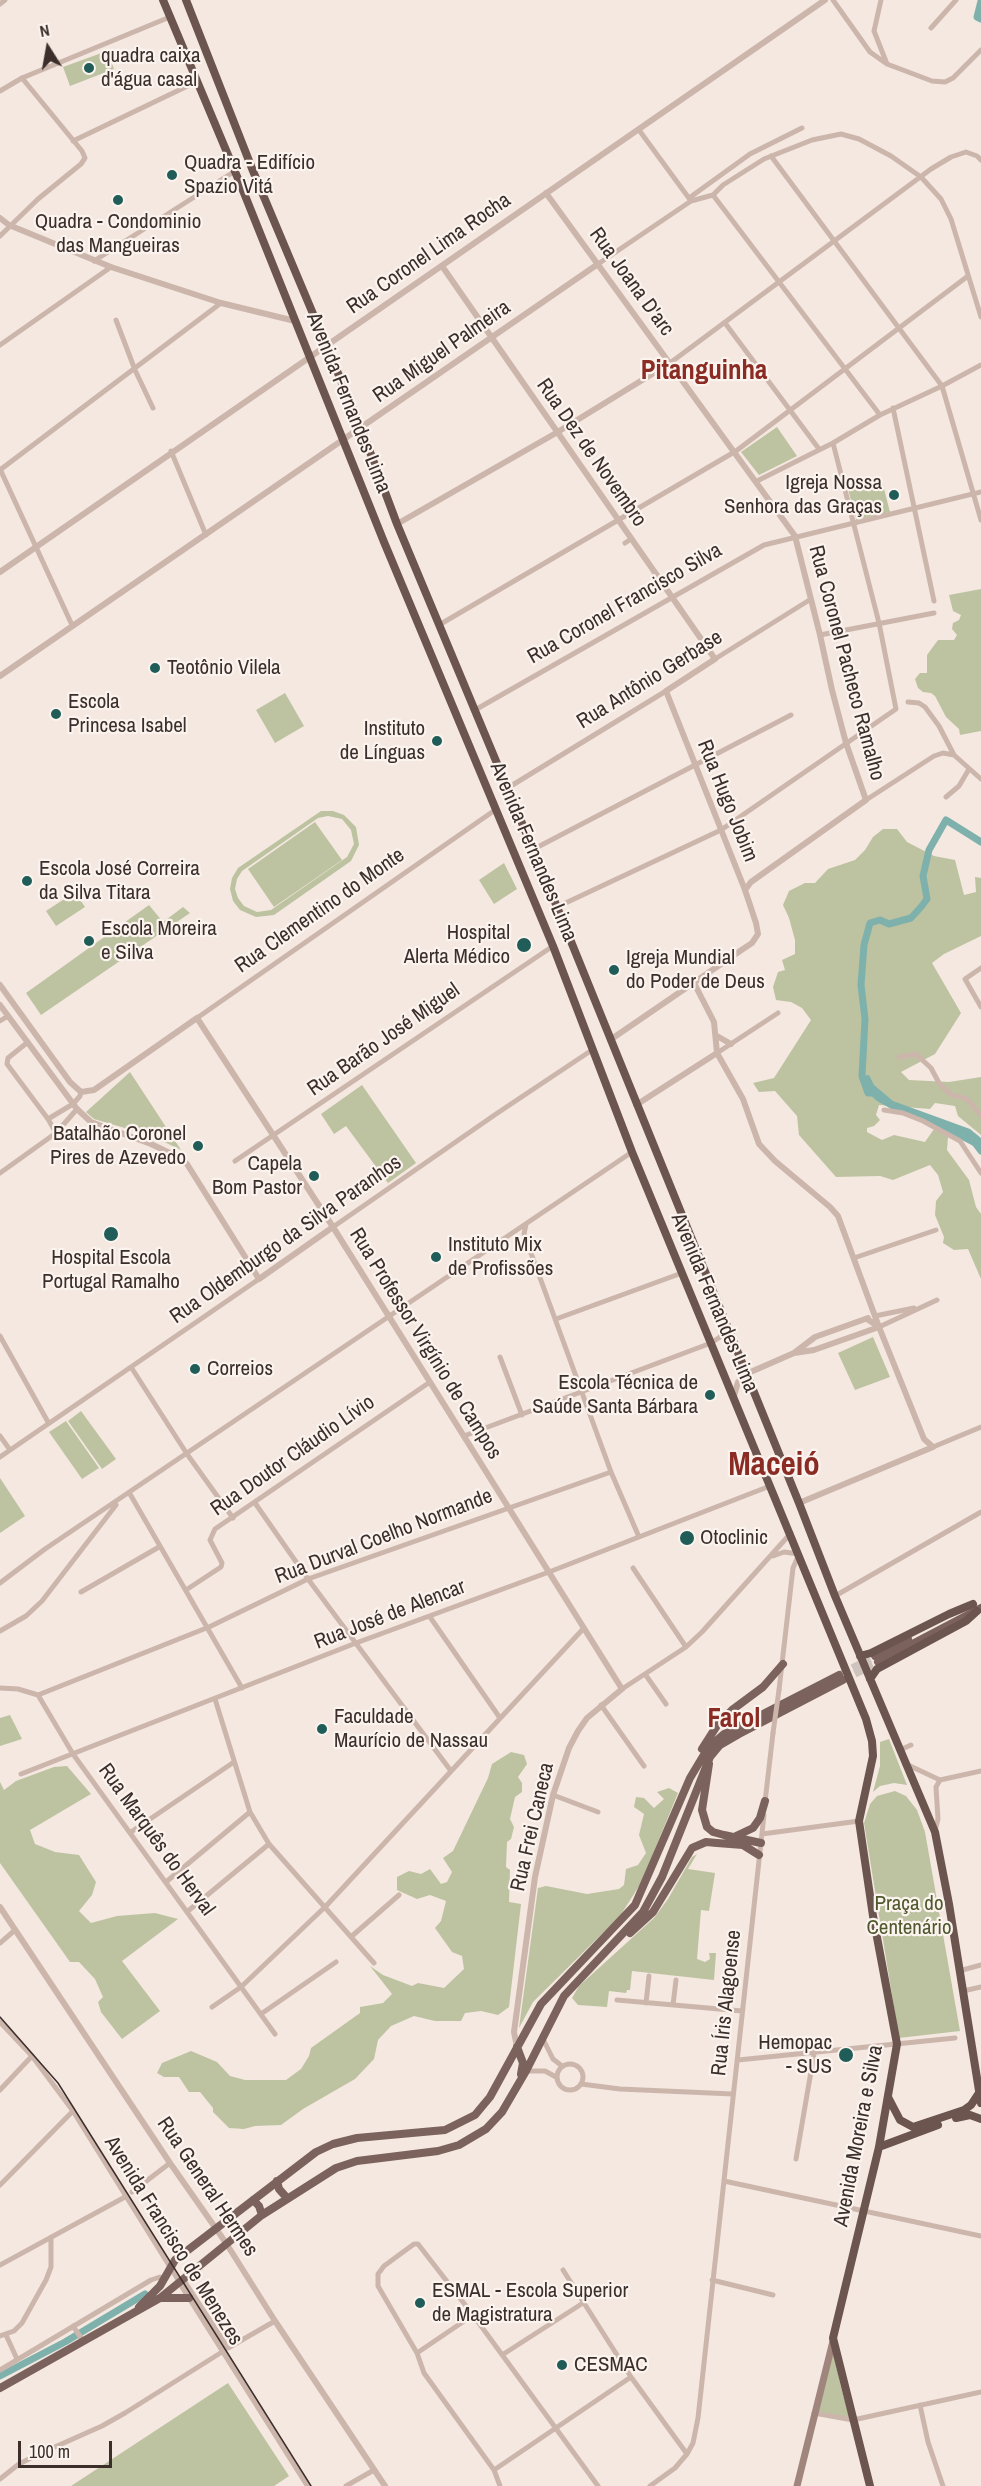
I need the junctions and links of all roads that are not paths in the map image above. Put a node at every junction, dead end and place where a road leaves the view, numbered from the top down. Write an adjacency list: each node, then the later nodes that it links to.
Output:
1 (5, 0): 9 (street)
2 (163, 0): 10 (highway, Avenida Fernandes Lima)
3 (186, 0): 23 (highway, Avenida Fernandes Lima)
4 (825, 0): 8 (street, Rua Coronel Lima Rocha)
5 (833, 0): 13 (street)
6 (881, 0): 13 (street)
7 (956, 0): 11 (street)
8 (819, 3): 18 (street, Rua Coronel Lima Rocha)
9 (0, 4)
10 (170, 17): 14 (street); 15 (highway, Avenida Fernandes Lima)
11 (930, 28)
12 (981, 50): 13 (street)
13 (887, 64)
14 (22, 78): 16 (street); 19 (street)
15 (198, 81): 19 (street); 21 (highway, Avenida Fernandes Lima)
16 (0, 91)
17 (802, 128): 29 (street, Rua Miguel Palmeira)
18 (639, 130): 27 (street, Rua Coronel Lima Rocha); 29 (street)
19 (73, 141): 31 (street)
20 (771, 156): 25 (street, Rua Miguel Palmeira); 28 (street, Rua Miguel Palmeira); 33 (street)
21 (230, 158): 23 (highway); 24 (highway, Avenida Fernandes Lima)
22 (981, 160): 25 (street)
23 (252, 168): 26 (highway); 48 (highway, Avenida Fernandes Lima)
24 (235, 171): 26 (highway, Avenida Fernandes Lima); 34 (street)
25 (921, 177): 33 (street); 38 (street, Rua Miguel Palmeira)
26 (244, 193): 43 (highway, Avenida Fernandes Lima)
27 (546, 193): 35 (street, Rua Joana D'arc); 36 (street, Rua Coronel Lima Rocha)
28 (713, 195): 29 (street, Rua Miguel Palmeira); 39 (street)
29 (690, 200): 35 (street, Rua Miguel Palmeira)
30 (0, 218): 31 (street)
31 (9, 225): 32 (street); 34 (street)
32 (0, 236)
33 (836, 241): 39 (street); 45 (street)
34 (94, 261): 37 (street)
35 (598, 264): 46 (street, Rua Miguel Palmeira); 50 (street, Rua Joana D'arc)
36 (442, 266): 46 (street, Rua Dez de Novembro); 48 (street, Rua Coronel Lima Rocha)
37 (111, 267): 40 (street); 47 (street)
38 (968, 276): 41 (street, Rua Miguel Palmeira); 45 (street)
39 (781, 282): 44 (street); 52 (street)
40 (221, 303): 43 (street); 53 (street)
41 (981, 316)
42 (116, 320): 53 (street)
43 (295, 321): 49 (highway, Avenida Fernandes Lima)
44 (725, 323): 50 (street); 57 (street)
45 (899, 328): 52 (street); 54 (street)
46 (492, 337): 59 (street, Rua Miguel Palmeira); 60 (street, Rua Dez de Novembro)
47 (0, 345)
48 (326, 345): 49 (street, Rua Coronel Lima Rocha); 59 (highway, Avenida Fernandes Lima)
49 (309, 356): 61 (highway, Avenida Fernandes Lima); 64 (street, Rua Coronel Lima Rocha)
50 (670, 363): 60 (street); 65 (street, Rua Joana D'arc)
51 (981, 365): 54 (street)
52 (845, 369): 57 (street); 58 (street)
53 (135, 370): 55 (street); 66 (street)
54 (942, 386): 56 (street); 69 (street)
55 (153, 408)
56 (893, 408): 58 (street); 70 (street)
57 (790, 410): 63 (street); 65 (street)
58 (880, 415): 62 (street)
59 (361, 428): 61 (street, Rua Miguel Palmeira); 74 (highway, Avenida Fernandes Lima)
60 (556, 433): 72 (street, Rua Dez de Novembro); 74 (street)
61 (344, 440): 76 (street, Rua Miguel Palmeira); 105 (highway, Avenida Fernandes Lima)
62 (833, 443): 63 (street); 73 (street)
63 (819, 449): 67 (street)
64 (171, 451): 76 (street); 80 (street, Rua Coronel Lima Rocha)
65 (736, 451): 67 (street, Rua Joana D'arc); 72 (street)
66 (0, 469): 80 (street)
67 (757, 481): 77 (street, Rua Joana D'arc)
68 (981, 492): 69 (street, Rua Coronel Francisco Silva)
69 (973, 494): 70 (street, Rua Coronel Francisco Silva); 71 (street)
70 (913, 508): 73 (street, Rua Coronel Francisco Silva); 85 (street)
71 (981, 520)
72 (618, 521): 75 (street); 83 (street, Rua Dez de Novembro)
73 (854, 523): 77 (street, Rua Coronel Francisco Silva); 87 (street)
74 (397, 524): 89 (highway, Avenida Fernandes Lima)
75 (598, 533): 78 (street); 79 (street)
76 (206, 535): 88 (street, Rua Miguel Palmeira)
77 (795, 536): 83 (street, Rua Coronel Francisco Silva); 84 (street, Rua Coronel Pacheco Ramalho)
78 (585, 540): 81 (street); 89 (street)
79 (602, 540)
80 (36, 545): 82 (street, Rua Coronel Lima Rocha); 88 (street)
81 (590, 547)
82 (0, 572)
83 (671, 596): 91 (street, Rua Dez de Novembro); 95 (street, Rua Coronel Francisco Silva)
84 (811, 599): 90 (street, Rua Coronel Pacheco Ramalho); 91 (street, Rua Antônio Gerbase)
85 (934, 601)
86 (934, 613): 87 (street)
87 (879, 622): 90 (street); 97 (street)
88 (72, 625): 92 (street, Rua Miguel Palmeira)
89 (439, 625): 95 (highway, Avenida Fernandes Lima)
90 (820, 635): 97 (street, Rua Coronel Pacheco Ramalho)
91 (715, 659): 93 (street, Rua Antônio Gerbase)
92 (0, 676)
93 (666, 691): 99 (street, Rua Hugo Jobim); 102 (street, Rua Antônio Gerbase)
94 (908, 702): 98 (street)
95 (475, 710): 102 (highway, Avenida Fernandes Lima)
96 (791, 715): 99 (street)
97 (846, 743): 104 (street, Rua Coronel Pacheco Ramalho); 106 (street)
98 (954, 755): 100 (street); 104 (street)
99 (695, 766): 106 (street, Rua Hugo Jobim); 107 (street)
100 (969, 769): 101 (street); 103 (street)
101 (981, 779)
102 (506, 789): 107 (highway, Avenida Fernandes Lima)
103 (946, 796)
104 (866, 800): 109 (street)
105 (495, 810): 112 (highway, Avenida Fernandes Lima); 120 (street, Rua Clementino do Monte)
106 (721, 830): 108 (street, Rua Hugo Jobim); 111 (street)
107 (532, 850): 111 (highway, Avenida Fernandes Lima)
108 (741, 882): 109 (street); 110 (street, Rua Hugo Jobim)
109 (751, 882): 110 (street)
110 (745, 890): 114 (street, Rua Hugo Jobim)
111 (557, 907): 123 (highway, Avenida Fernandes Lima)
112 (553, 946): 126 (highway, Avenida Fernandes Lima); 136 (street, Rua Barão José Miguel)
113 (981, 968): 117 (street)
114 (694, 983): 122 (street); 123 (street)
115 (0, 985): 129 (street)
116 (0, 1005): 119 (street)
117 (981, 1007)
118 (778, 1013): 125 (street)
119 (8, 1016): 121 (street); 124 (street)
120 (197, 1018): 129 (street, Rua Clementino do Monte); 136 (street, Rua Professor Virgínio de Campos)
121 (0, 1021)
122 (717, 1036): 125 (street); 127 (street)
123 (610, 1040): 130 (highway, Avenida Fernandes Lima)
124 (28, 1042): 131 (street); 134 (street)
125 (731, 1044): 127 (street)
126 (592, 1050): 137 (highway, Avenida Fernandes Lima); 142 (street, Rua Oldemburgo da Silva Paranhos)
127 (717, 1053): 130 (street); 146 (street)
128 (899, 1057): 133 (street)
129 (81, 1092): 131 (street)
130 (636, 1105): 155 (highway, Avenida Fernandes Lima)
131 (75, 1106): 134 (street); 135 (street); 148 (street)
132 (884, 1110): 140 (street)
133 (981, 1114)
134 (48, 1119): 135 (street)
135 (56, 1133): 139 (street)
136 (273, 1137): 138 (street, Rua Barão José Miguel); 142 (street, Rua Professor Virgínio de Campos)
137 (632, 1152): 141 (street); 147 (highway, Avenida Fernandes Lima)
138 (235, 1161)
139 (0, 1173)
140 (981, 1173)
141 (526, 1224): 144 (street); 145 (street)
142 (333, 1227): 148 (street, Rua Oldemburgo da Silva Paranhos); 152 (street, Rua Professor Virgínio de Campos)
143 (936, 1230): 146 (street)
144 (514, 1232): 145 (street); 152 (street)
145 (524, 1234): 153 (street)
146 (854, 1258): 151 (street)
147 (682, 1273): 153 (street); 158 (highway, Avenida Fernandes Lima)
148 (259, 1279): 161 (street, Rua Oldemburgo da Silva Paranhos)
149 (937, 1300): 150 (street)
150 (921, 1306): 151 (street); 156 (street)
151 (874, 1313): 154 (street); 156 (street)
152 (389, 1317): 163 (street, Rua Professor Virgínio de Campos); 175 (street)
153 (556, 1319): 164 (street)
154 (867, 1319): 156 (street); 159 (street)
155 (726, 1324): 158 (street); 162 (highway, Avenida Fernandes Lima)
156 (879, 1327): 159 (street); 171 (street)
157 (0, 1336): 167 (street)
158 (711, 1343): 164 (street); 165 (highway, Avenida Fernandes Lima)
159 (794, 1353): 162 (street)
160 (500, 1357): 166 (street)
161 (131, 1367): 167 (street, Rua Oldemburgo da Silva Paranhos); 175 (street)
162 (746, 1374): 165 (street); 182 (highway, Avenida Fernandes Lima)
163 (430, 1382): 170 (street, Rua Professor Virgínio de Campos); 181 (street, Rua Doutor Cláudio Lívio)
164 (583, 1391): 166 (street); 177 (street)
165 (734, 1396): 178 (highway, Avenida Fernandes Lima)
166 (522, 1415): 170 (street)
167 (48, 1422): 173 (street, Rua Oldemburgo da Silva Paranhos)
168 (981, 1427): 172 (street)
169 (0, 1436): 173 (street)
170 (464, 1436): 183 (street, Rua Professor Virgínio de Campos)
171 (924, 1439): 172 (street); 174 (street)
172 (933, 1448): 174 (street)
173 (10, 1450): 176 (street, Rua Oldemburgo da Silva Paranhos)
174 (923, 1452): 182 (street)
175 (187, 1454): 179 (street); 185 (street)
176 (0, 1457)
177 (611, 1472): 183 (street, Rua Durval Coelho Normande); 187 (street)
178 (770, 1486): 186 (highway, Avenida Fernandes Lima); 187 (street, Rua José de Alencar)
179 (130, 1494): 180 (street); 188 (street)
180 (118, 1501): 194 (street); 202 (street)
181 (255, 1503): 185 (street, Rua Doutor Cláudio Lívio); 193 (street)
182 (799, 1503): 197 (highway, Avenida Fernandes Lima)
183 (507, 1508): 192 (street, Rua Professor Virgínio de Campos); 193 (street, Rua Durval Coelho Normande)
184 (981, 1512): 197 (street)
185 (233, 1518): 195 (street, Rua Doutor Cláudio Lívio)
186 (791, 1533): 189 (highway, Avenida Fernandes Lima); 190 (street, Rua Frei Caneca)
187 (639, 1537): 192 (street, Rua José de Alencar)
188 (159, 1547): 195 (street); 196 (street)
189 (799, 1554): 190 (street); 207 (street, Rua Íris Alagoense); 220 (highway, Avenida Fernandes Lima)
190 (768, 1558): 204 (street, Rua Frei Caneca)
191 (633, 1568): 204 (street)
192 (549, 1572): 199 (street, Rua José de Alencar); 201 (street, Rua Professor Virgínio de Campos)
193 (308, 1579): 200 (street, Rua Durval Coelho Normande); 203 (street)
194 (0, 1583)
195 (186, 1590): 200 (street)
196 (81, 1592)
197 (835, 1596): 205 (highway, Avenida Fernandes Lima)
198 (978, 1606): 205 (highway); 206 (main road); 209 (highway)
199 (430, 1617): 203 (street, Rua José de Alencar); 219 (street)
200 (209, 1627): 212 (street); 215 (street, Rua Durval Coelho Normande)
201 (583, 1629): 213 (street, Rua Professor Virgínio de Campos); 219 (street)
202 (0, 1631)
203 (356, 1643): 212 (street, Rua José de Alencar); 228 (street)
204 (686, 1647): 208 (street, Rua Frei Caneca)
205 (860, 1656): 209 (highway, Avenida Fernandes Lima)
206 (876, 1659)
207 (783, 1664): 210 (main road); 214 (street, Rua Íris Alagoense)
208 (645, 1674): 213 (street, Rua Frei Caneca); 217 (street)
209 (870, 1679): 222 (highway, Avenida Fernandes Lima)
210 (768, 1683): 214 (main road); 231 (main road)
211 (0, 1688): 215 (street)
212 (243, 1688): 216 (street, Rua José de Alencar)
213 (622, 1689): 218 (street, Rua Frei Caneca)
214 (779, 1690): 234 (street, Rua Íris Alagoense, bridge)
215 (38, 1695): 223 (street, Rua Marquês do Herval)
216 (215, 1699): 223 (street, Rua José de Alencar); 225 (street)
217 (666, 1704)
218 (601, 1706): 227 (street); 233 (street, Rua Frei Caneca)
219 (500, 1718): 228 (street)
220 (866, 1719): 237 (highway, Avenida Moreira e Silva)
221 (911, 1745): 222 (street)
222 (900, 1750): 226 (highway, Avenida Fernandes Lima)
223 (73, 1754): 230 (street, Rua José de Alencar); 238 (street, Rua Marquês do Herval)
224 (710, 1756): 231 (main road); 241 (main road); 253 (main road)
225 (234, 1762): 235 (street); 238 (street)
226 (908, 1765): 232 (street); 239 (highway, Avenida Fernandes Lima)
227 (644, 1766)
228 (451, 1771): 247 (street)
229 (981, 1772): 232 (street)
230 (21, 1774)
231 (690, 1778): 276 (main road)
232 (940, 1780): 239 (street)
233 (553, 1795): 236 (street); 276 (street, Rua Frei Caneca)
234 (765, 1801): 240 (street, Rua Íris Alagoense); 241 (main road)
235 (250, 1812): 243 (street); 245 (street)
236 (598, 1812)
237 (859, 1821): 240 (street); 275 (highway, Avenida Moreira e Silva)
238 (131, 1832): 245 (street, Rua Marquês do Herval)
239 (934, 1832): 257 (highway, Avenida Fernandes Lima)
240 (762, 1834): 242 (street, Rua Íris Alagoense)
241 (735, 1837): 242 (main road)
242 (761, 1843): 244 (street, Rua Íris Alagoense)
243 (269, 1844): 247 (street); 249 (street)
244 (759, 1855): 253 (main road); 267 (street, Rua Íris Alagoense)
245 (166, 1882): 249 (street, Rua Marquês do Herval)
246 (399, 1895): 251 (street)
247 (326, 1906): 251 (street); 261 (street)
248 (0, 1907): 250 (street, Rua General Hermes)
249 (188, 1911): 261 (street, Rua Marquês do Herval)
250 (15, 1930): 252 (street); 296 (street, Rua General Hermes)
251 (352, 1936): 255 (street)
252 (0, 1943)
253 (614, 1944): 273 (main road)
254 (336, 1962): 268 (street)
255 (374, 1963)
256 (981, 1965): 257 (street)
257 (959, 1971): 262 (highway, Avenida Fernandes Lima)
258 (649, 1976): 264 (street)
259 (676, 1980): 265 (street)
260 (981, 1987): 262 (street)
261 (241, 1988): 266 (street); 268 (street, Rua Marquês do Herval)
262 (963, 1991): 285 (highway, Avenida Fernandes Lima)
263 (617, 2000): 264 (street)
264 (646, 2003): 265 (street)
265 (673, 2005): 267 (street)
266 (212, 2007)
267 (742, 2011): 279 (street, Rua Íris Alagoense)
268 (261, 2014): 272 (street, Rua Marquês do Herval)
269 (0, 2022): 270 (street, Avenida Francisco de Menezes)
270 (5, 2027): 271 (street); 278 (street, Avenida Francisco de Menezes)
271 (0, 2032)
272 (275, 2034)
273 (542, 2037): 280 (street); 281 (main road)
274 (955, 2038): 275 (street)
275 (897, 2044): 277 (street); 288 (highway, Avenida Moreira e Silva)
276 (517, 2047): 286 (main road); 297 (main road)
277 (814, 2054): 279 (street); 295 (street)
278 (32, 2056): 284 (street); 290 (street, Avenida Francisco de Menezes)
279 (738, 2060): 287 (street, Rua Íris Alagoense)
280 (562, 2066): 282 (street); 283 (street)
281 (526, 2071): 282 (street); 286 (main road)
282 (556, 2077): 283 (street)
283 (581, 2085): 287 (street)
284 (0, 2090)
285 (979, 2093): 289 (highway, Avenida Fernandes Lima); 292 (highway)
286 (513, 2094): 302 (main road)
287 (733, 2094): 298 (street, Rua Íris Alagoense)
288 (888, 2096): 292 (highway); 294 (highway, Avenida Moreira e Silva)
289 (981, 2103)
290 (73, 2111): 299 (street); 301 (street, Avenida Francisco de Menezes)
291 (981, 2119): 293 (highway)
292 (900, 2120): 293 (highway)
293 (901, 2138): 294 (highway)
294 (879, 2147): 304 (highway, Avenida Moreira e Silva)
295 (796, 2159)
296 (170, 2163): 300 (street); 306 (street, Rua General Hermes)
297 (277, 2181): 302 (main road); 303 (main road)
298 (724, 2181): 304 (street); 316 (street, Rua Íris Alagoense)
299 (0, 2185)
300 (132, 2192)
301 (125, 2197): 308 (street); 313 (street, Avenida Francisco de Menezes)
302 (287, 2198): 305 (main road)
303 (253, 2200): 305 (main road); 306 (main road)
304 (864, 2211): 307 (street); 327 (highway, Avenida Moreira e Silva)
305 (262, 2215): 309 (main road)
306 (216, 2228): 309 (street, Rua General Hermes); 310 (main road)
307 (981, 2236)
308 (51, 2238): 312 (street); 326 (street)
309 (226, 2243): 311 (main road); 324 (street, Rua General Hermes)
310 (190, 2249): 311 (main road); 313 (main road)
311 (202, 2263): 317 (main road)
312 (0, 2265)
313 (170, 2267): 315 (main road); 317 (street, Avenida Francisco de Menezes)
314 (563, 2270): 321 (street)
315 (164, 2280): 322 (main road); 325 (street)
316 (712, 2280): 318 (street); 341 (street, Rua Íris Alagoense)
317 (181, 2281): 319 (main road); 320 (street, Avenida Francisco de Menezes); 329 (street)
318 (773, 2295)
319 (160, 2298): 320 (main road); 322 (main road)
320 (189, 2298): 329 (street, Avenida Francisco de Menezes)
321 (583, 2303): 331 (street); 334 (street)
322 (131, 2314): 328 (main road)
323 (473, 2315): 330 (street); 330 (street); 331 (street)
324 (275, 2321): 329 (street); 342 (street, Rua General Hermes)
325 (75, 2328): 328 (street); 332 (street)
326 (3, 2336): 332 (street)
327 (833, 2338): 338 (main road, Avenida Moreira e Silva); 339 (highway)
328 (82, 2339): 335 (main road)
329 (225, 2350): 344 (street); 345 (street, Avenida Francisco de Menezes)
330 (417, 2352): 343 (street)
331 (502, 2355): 340 (street)
332 (17, 2359): 333 (street)
333 (0, 2370)
334 (630, 2377): 340 (street); 341 (street)
335 (0, 2388)
336 (981, 2392): 337 (street)
337 (920, 2404): 339 (street); 353 (street)
338 (814, 2412): 339 (street); 351 (main road, Avenida Moreira e Silva)
339 (853, 2420): 352 (highway)
340 (555, 2428): 343 (street); 349 (street)
341 (687, 2454): 350 (street)
342 (374, 2470): 346 (street); 347 (street, Rua General Hermes)
343 (494, 2470): 348 (street)
344 (0, 2479)
345 (308, 2486)
346 (346, 2486)
347 (385, 2486)
348 (500, 2486)
349 (598, 2486)
350 (650, 2486)
351 (797, 2486)
352 (870, 2486)
353 (943, 2486)

